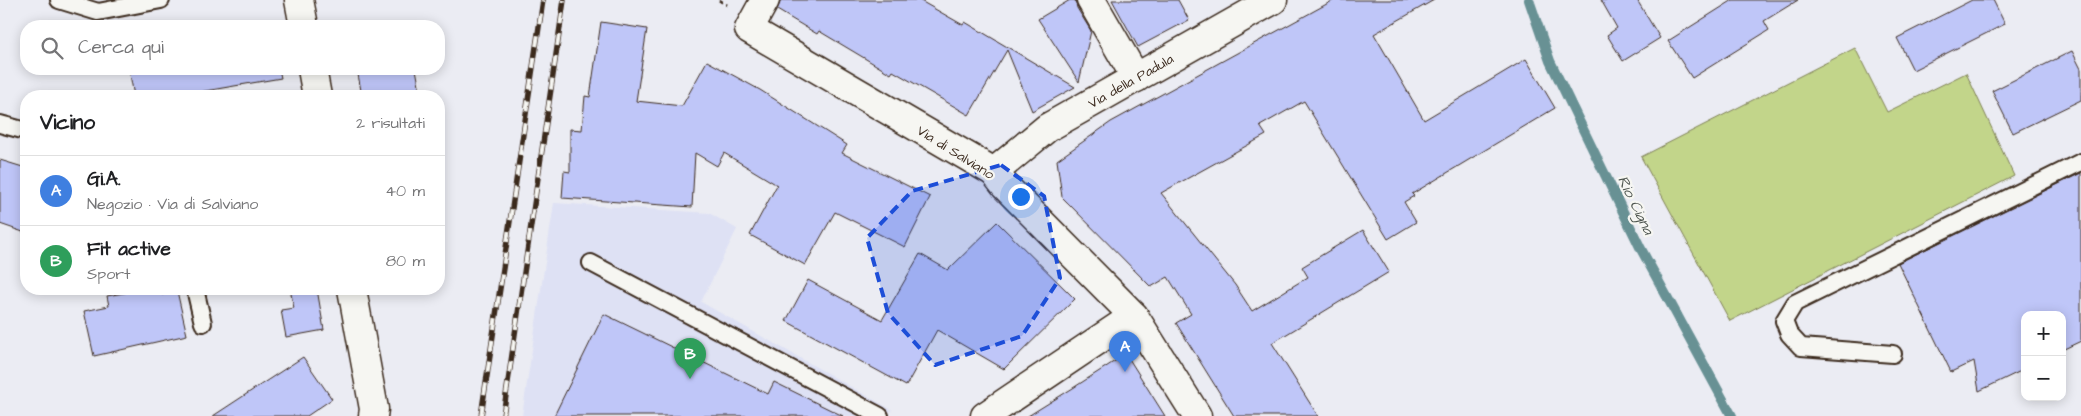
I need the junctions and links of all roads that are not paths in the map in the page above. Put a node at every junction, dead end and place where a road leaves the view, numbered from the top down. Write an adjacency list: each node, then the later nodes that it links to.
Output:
1 (60, 0): 2 (lane)
2 (161, 0)
3 (298, 0): 7 (street)
4 (766, 0): 12 (street, Via di Salviano)
5 (1091, 0): 8 (street)
6 (1273, 0): 8 (street, Via della Padula)
7 (303, 20)
8 (1136, 78): 12 (street, Via della Padula)
9 (0, 124): 10 (lane)
10 (20, 129)
11 (2081, 162): 18 (lane)
12 (994, 172): 16 (street, Via di Salviano)
13 (591, 263): 20 (lane)
14 (196, 295): 17 (lane)
15 (353, 295): 19 (street)
16 (1134, 316): 21 (street); 22 (street, Via di Salviano)
17 (203, 323)
18 (1893, 354)
19 (373, 416)
20 (880, 416)
21 (985, 416)
22 (1197, 416)

